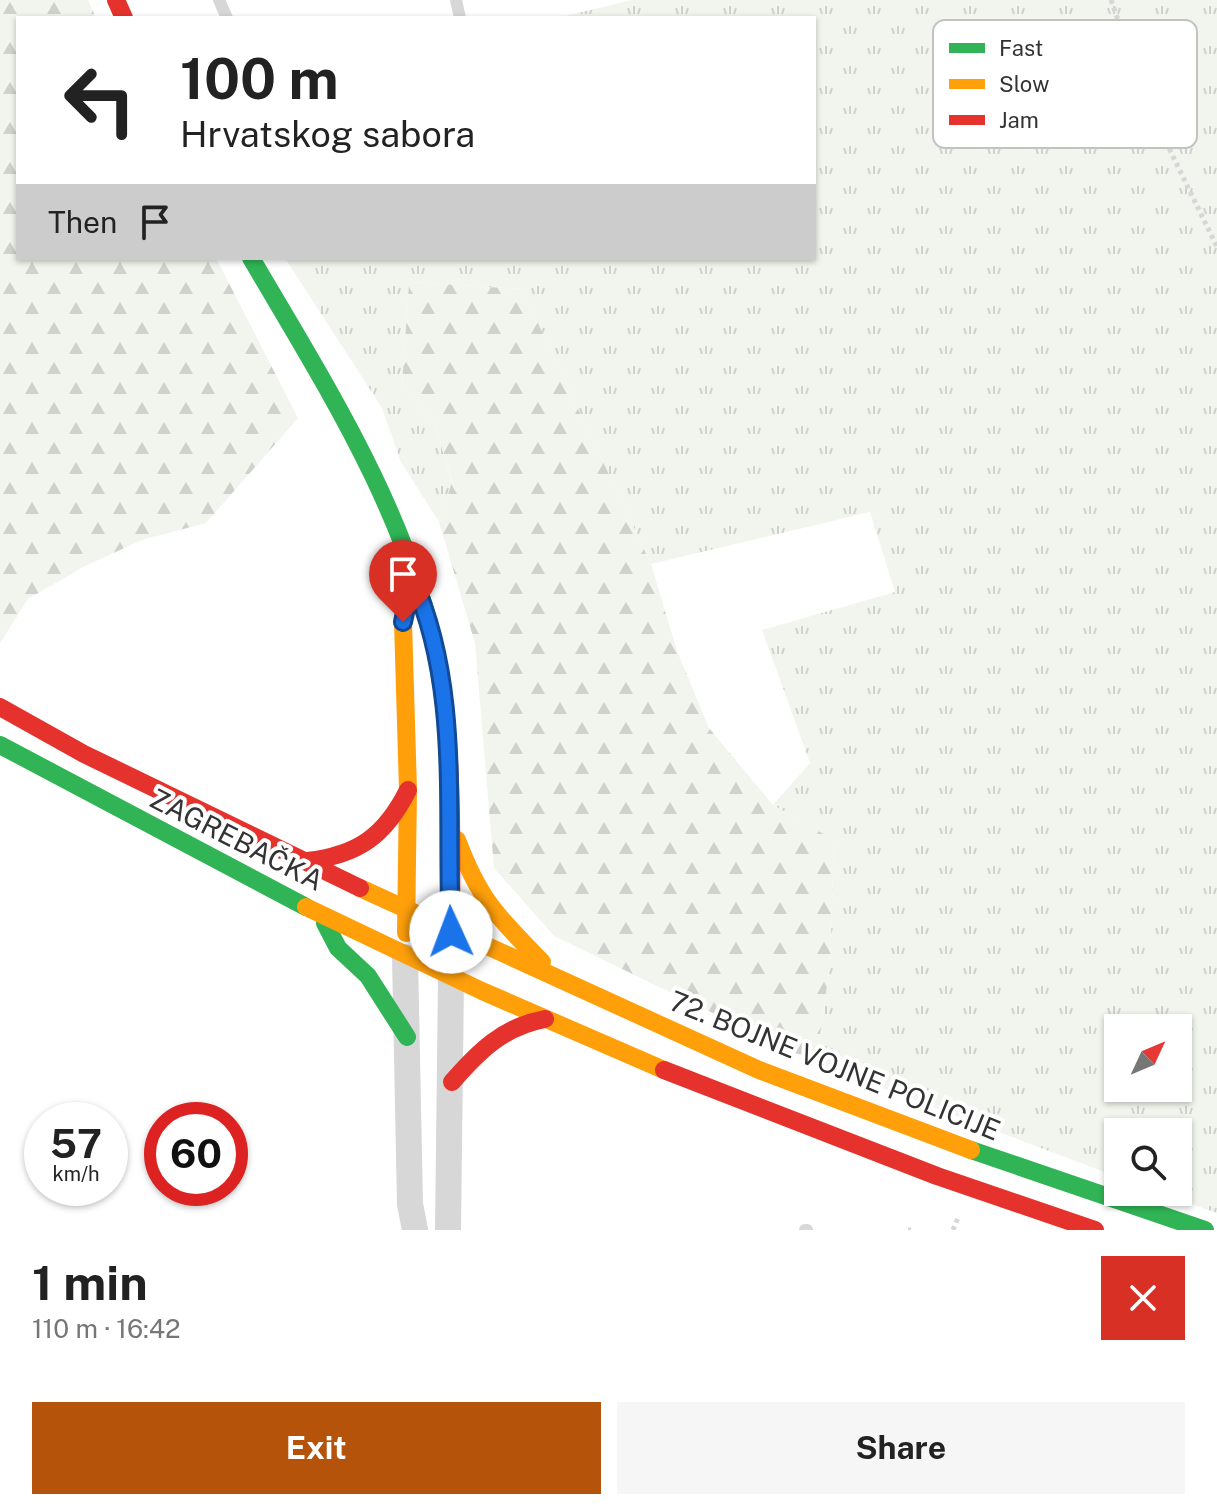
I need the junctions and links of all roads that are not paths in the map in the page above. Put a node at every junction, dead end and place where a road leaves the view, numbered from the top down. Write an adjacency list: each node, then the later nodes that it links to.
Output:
1 (252, 260): 2 (main road)
2 (412, 578): 5 (main road); 6 (main road)
3 (0, 707): 7 (main road, ZAGREBAČKA)
4 (0, 745): 9 (main road, ZAGREBAČKA)
5 (408, 790): 7 (main road); 8 (main road)
6 (451, 822): 10 (main road); 13 (main road)
7 (307, 861): 8 (main road, ZAGREBAČKA)
8 (407, 911): 10 (main road, ZAGREBAČKA); 11 (main road)
9 (320, 913): 11 (main road, ZAGREBAČKA); 15 (main road)
10 (451, 932): 12 (main road); 13 (main road, 72. BOJNE VOJNE POLICIJE)
11 (405, 957): 12 (main road, ZAGREBAČKA); 15 (street)
12 (451, 979): 14 (main road); 16 (street)
13 (558, 981): 20 (main road, 72. BOJNE VOJNE POLICIJE)
14 (545, 1019): 16 (main road); 19 (main road)
15 (407, 1037): 17 (street)
16 (452, 1082): 18 (street)
17 (415, 1230)
18 (448, 1230)
19 (1095, 1230)
20 (1205, 1230)

